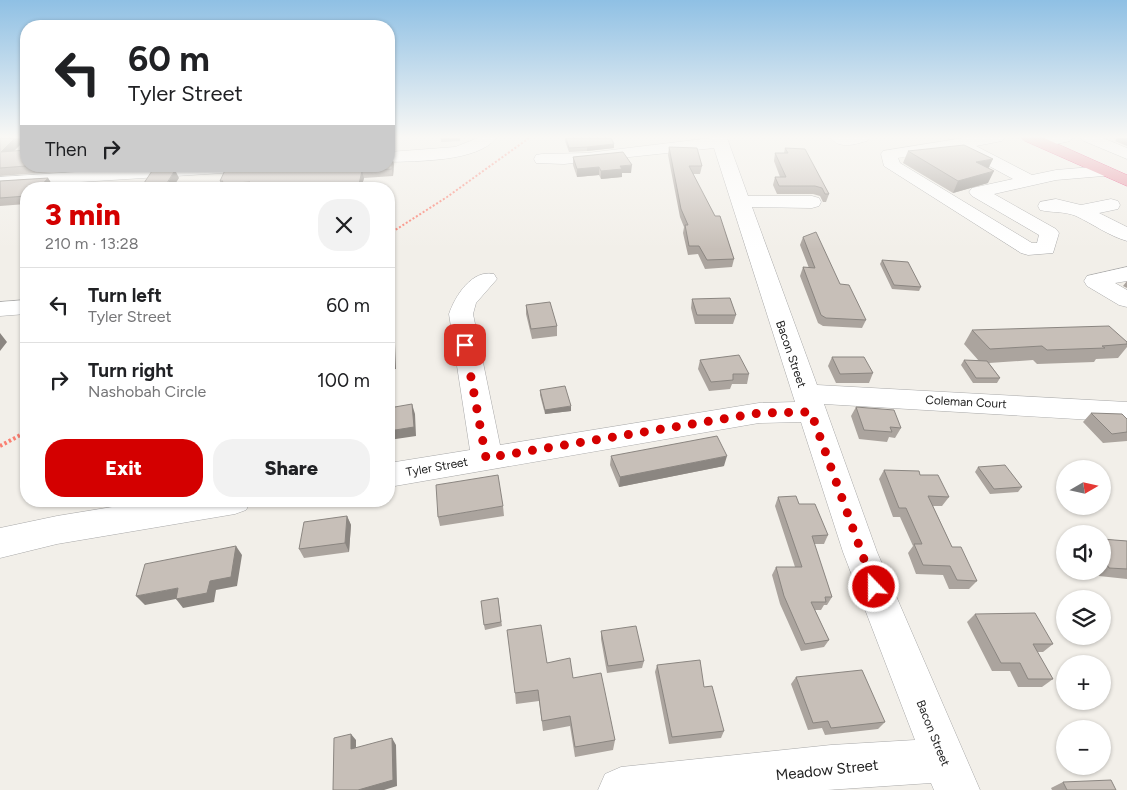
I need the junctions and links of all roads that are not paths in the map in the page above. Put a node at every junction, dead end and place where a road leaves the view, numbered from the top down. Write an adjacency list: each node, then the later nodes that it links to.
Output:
1 (75, 175): 9 (street)
2 (731, 175): 14 (street, Bacon Street)
3 (907, 175): 13 (street)
4 (1023, 175): 11 (street)
5 (1047, 175): 8 (street)
6 (1065, 175): 8 (street)
7 (1111, 175): 10 (highway)
8 (1054, 176): 16 (street)
9 (0, 182)
10 (1127, 182)
11 (978, 192): 13 (street); 13 (street)
12 (1127, 193): 16 (street)
13 (943, 197)
14 (739, 201): 15 (street); 25 (street, Bacon Street)
15 (812, 202)
16 (1087, 204): 17 (street); 18 (street); 19 (street)
17 (1047, 206)
18 (1119, 206)
19 (1127, 235)
20 (1127, 274): 22 (street)
21 (486, 279): 27 (street)
22 (1127, 300)
23 (20, 307): 24 (street)
24 (0, 309)
25 (808, 403): 26 (street, Coleman Court); 27 (street, Tyler Street); 31 (street, Bacon Street)
26 (1127, 412)
27 (486, 458): 28 (street, Tyler Street)
28 (395, 474)
29 (198, 507): 30 (street)
30 (0, 543)
31 (950, 775): 32 (street, Meadow Street)
32 (622, 790)

